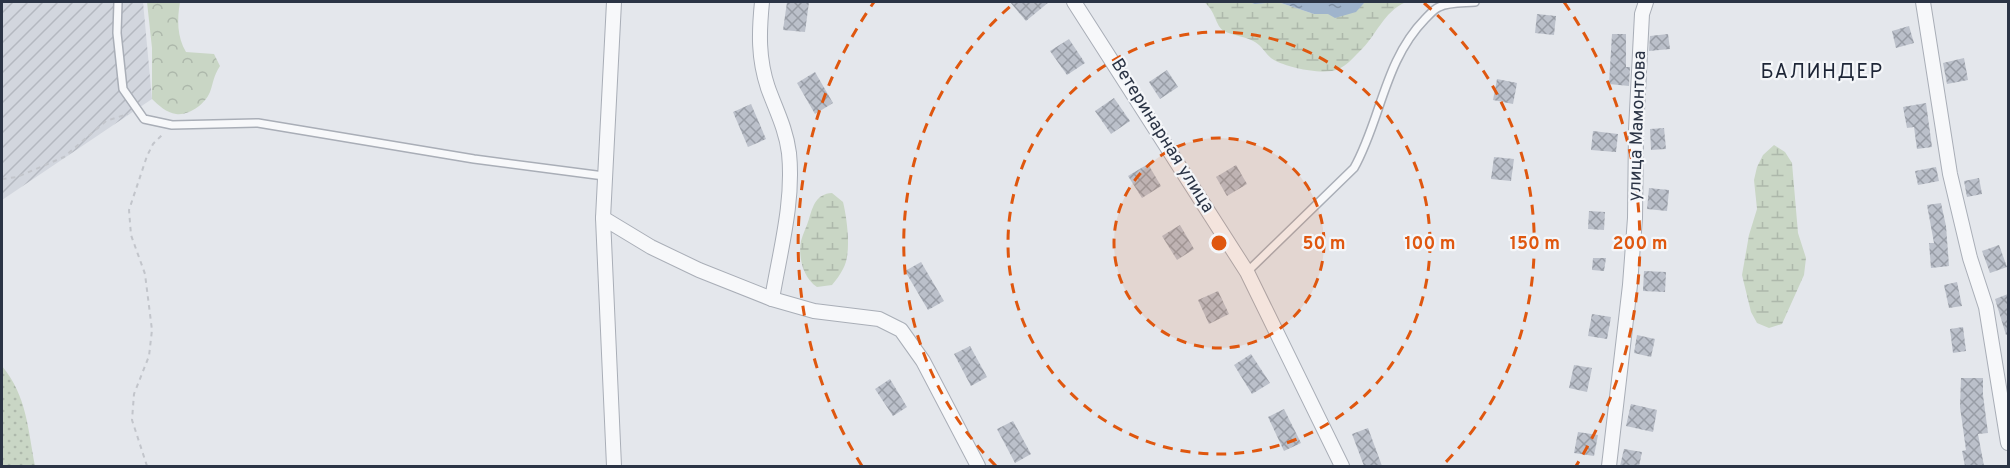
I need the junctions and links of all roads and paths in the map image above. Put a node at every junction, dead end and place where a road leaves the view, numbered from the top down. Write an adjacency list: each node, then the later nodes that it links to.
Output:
1 (118, 2): 8 (lane)
2 (614, 2): 10 (street)
3 (762, 2): 14 (street)
4 (1074, 2): 13 (street, Ветеринарная улица)
5 (1475, 2): 13 (lane)
6 (1646, 2): 20 (street, улица Мамонтова)
7 (1923, 2): 15 (street)
8 (144, 119): 9 (lane); 11 (path)
9 (172, 125): 10 (lane); 16 (path)
10 (604, 176): 12 (street)
11 (2, 179)
12 (603, 218): 14 (street); 17 (street)
13 (1247, 272): 19 (street, Ветеринарная улица)
14 (772, 299): 18 (street)
15 (2008, 442)
16 (147, 466)
17 (614, 466)
18 (978, 466)
19 (1342, 466)
20 (1610, 466)

